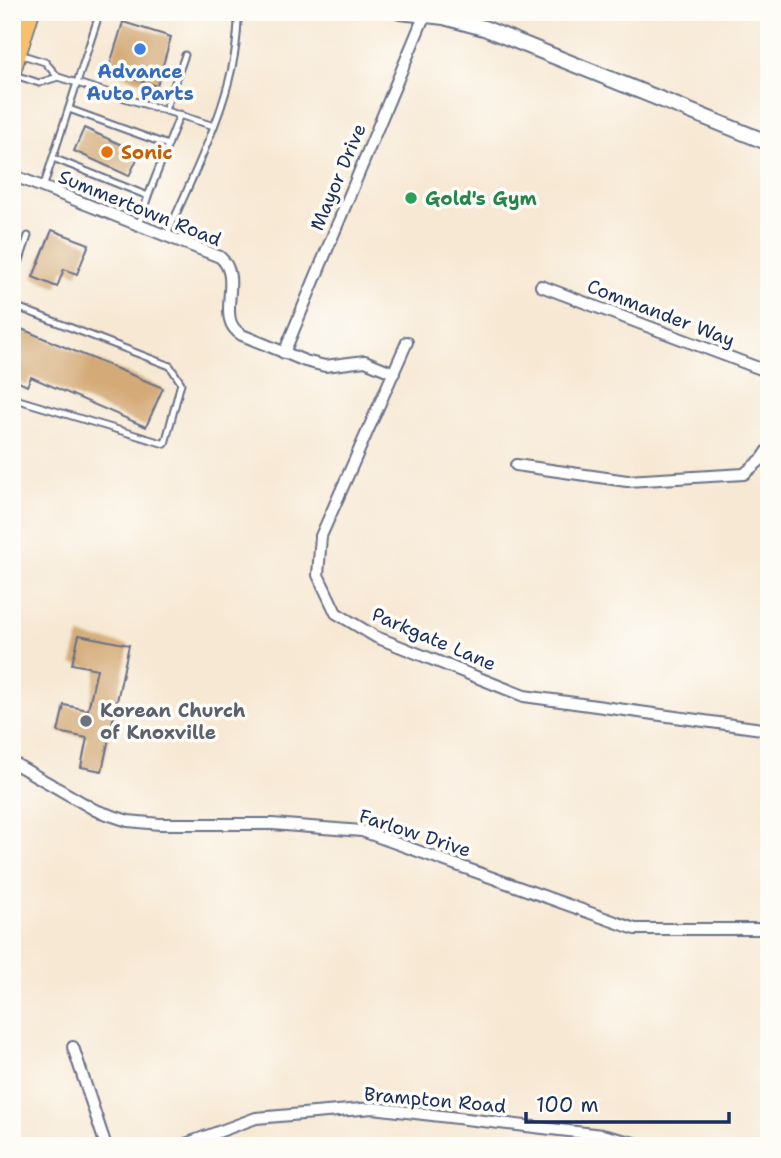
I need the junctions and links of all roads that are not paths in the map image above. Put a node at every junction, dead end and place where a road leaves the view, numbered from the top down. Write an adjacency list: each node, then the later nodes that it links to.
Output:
1 (30, 12): 7 (main road)
2 (238, 12): 14 (lane)
3 (400, 12): 4 (street)
4 (425, 14): 15 (street); 28 (street, Mayor Drive)
5 (97, 21): 10 (lane)
6 (185, 55): 12 (lane)
7 (15, 61): 9 (lane)
8 (12, 74): 9 (lane)
9 (58, 77): 10 (lane)
10 (78, 83): 11 (lane); 12 (lane)
11 (69, 109): 16 (lane); 17 (lane)
12 (165, 110): 13 (lane)
13 (180, 114): 14 (lane); 16 (lane)
14 (214, 126): 22 (lane)
15 (769, 144)
16 (168, 145): 20 (lane)
17 (53, 158): 19 (lane); 20 (lane)
18 (12, 175): 19 (street, Summertown Road)
19 (43, 188): 21 (street, Summertown Road)
20 (149, 196): 21 (lane)
21 (139, 224): 22 (street, Summertown Road)
22 (167, 235): 28 (street, Summertown Road)
23 (27, 236): 24 (lane)
24 (12, 268)
25 (541, 286): 29 (street, Commander Way)
26 (12, 306): 31 (lane)
27 (407, 342): 30 (street, Parkgate Lane)
28 (284, 353): 30 (street, Summertown Road)
29 (769, 372)
30 (394, 373): 34 (street, Parkgate Lane)
31 (12, 398)
32 (769, 449): 33 (street)
33 (516, 466)
34 (769, 730)
35 (12, 762): 36 (street, Farlow Drive)
36 (769, 929)
37 (73, 1047): 38 (street)
38 (106, 1146)
39 (180, 1146): 40 (street, Brampton Road)
40 (647, 1146)

